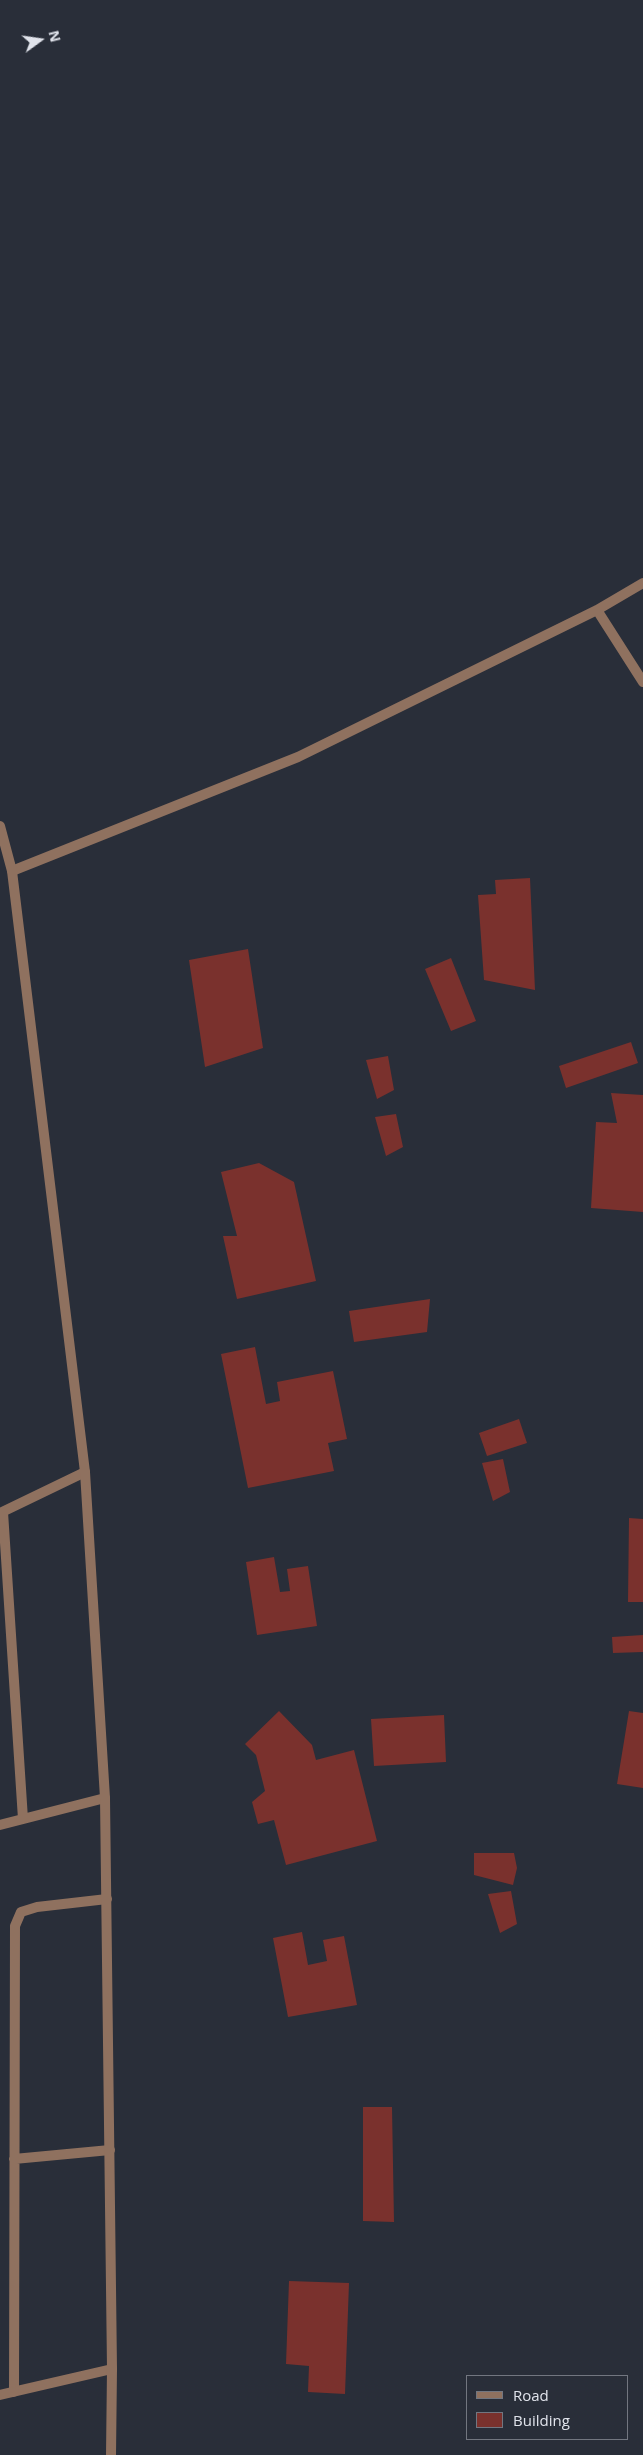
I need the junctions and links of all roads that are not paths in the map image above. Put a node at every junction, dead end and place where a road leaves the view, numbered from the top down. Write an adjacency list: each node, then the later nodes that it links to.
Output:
1 (643, 583): 2 (street)
2 (597, 610): 3 (street); 5 (street)
3 (643, 682)
4 (0, 826): 5 (street)
5 (12, 871): 6 (street)
6 (85, 1472): 7 (street); 8 (street)
7 (1, 1512): 9 (street)
8 (106, 1798): 9 (street); 11 (street)
9 (23, 1818): 10 (street)
10 (0, 1825)
11 (107, 1899): 12 (street); 13 (street)
12 (110, 2150): 13 (street); 14 (street)
13 (14, 2159): 15 (street)
14 (112, 2369): 15 (street); 17 (street)
15 (14, 2392): 16 (street)
16 (0, 2395)
17 (111, 2455)

